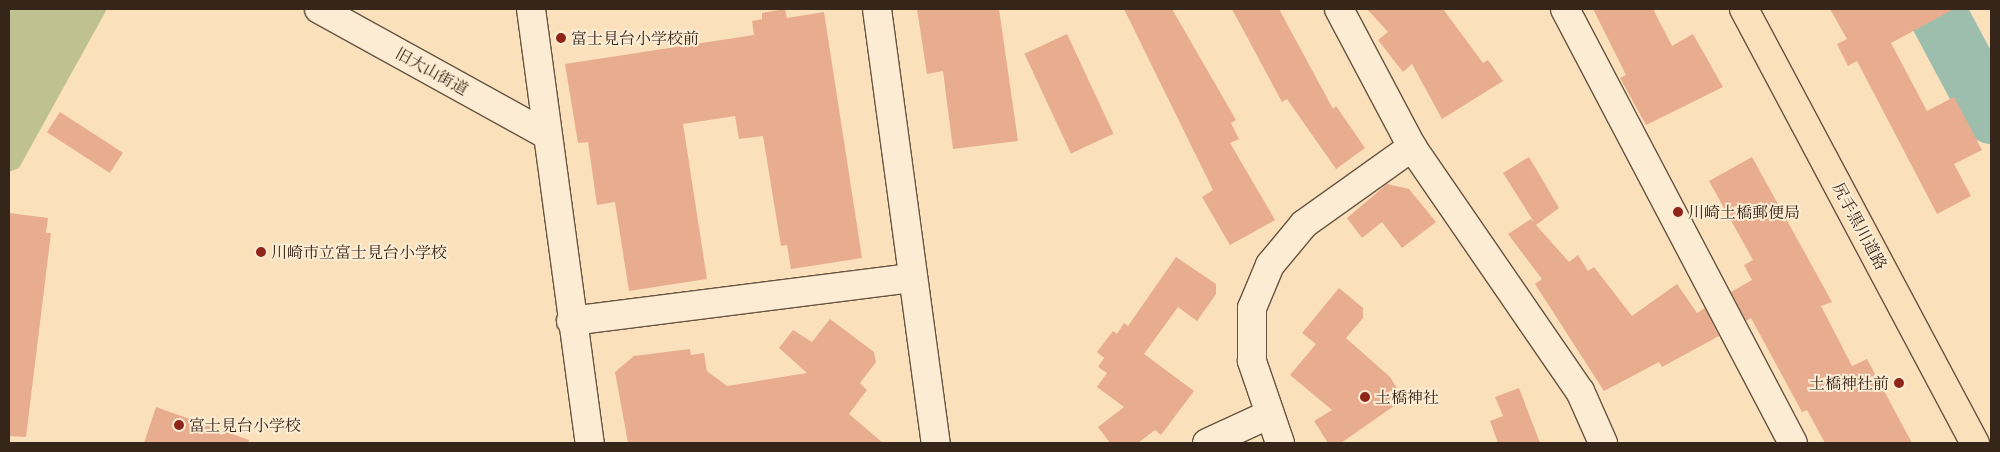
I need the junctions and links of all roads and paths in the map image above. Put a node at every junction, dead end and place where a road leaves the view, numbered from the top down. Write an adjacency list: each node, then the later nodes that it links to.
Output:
1 (319, 9): 7 (street, 旧大山街道)
2 (531, 9): 7 (street)
3 (877, 9): 9 (street)
4 (1339, 9): 8 (street)
5 (1565, 9): 17 (street)
6 (1744, 9): 18 (main road, 尻手黒川道路)
7 (545, 134): 10 (street)
8 (1412, 148): 11 (street); 16 (street)
9 (911, 278): 10 (street); 13 (street)
10 (571, 321): 12 (street)
11 (1268, 416): 14 (street); 15 (street)
12 (590, 443)
13 (936, 443)
14 (1207, 443)
15 (1280, 443)
16 (1603, 443)
17 (1792, 443)
18 (1975, 443)

